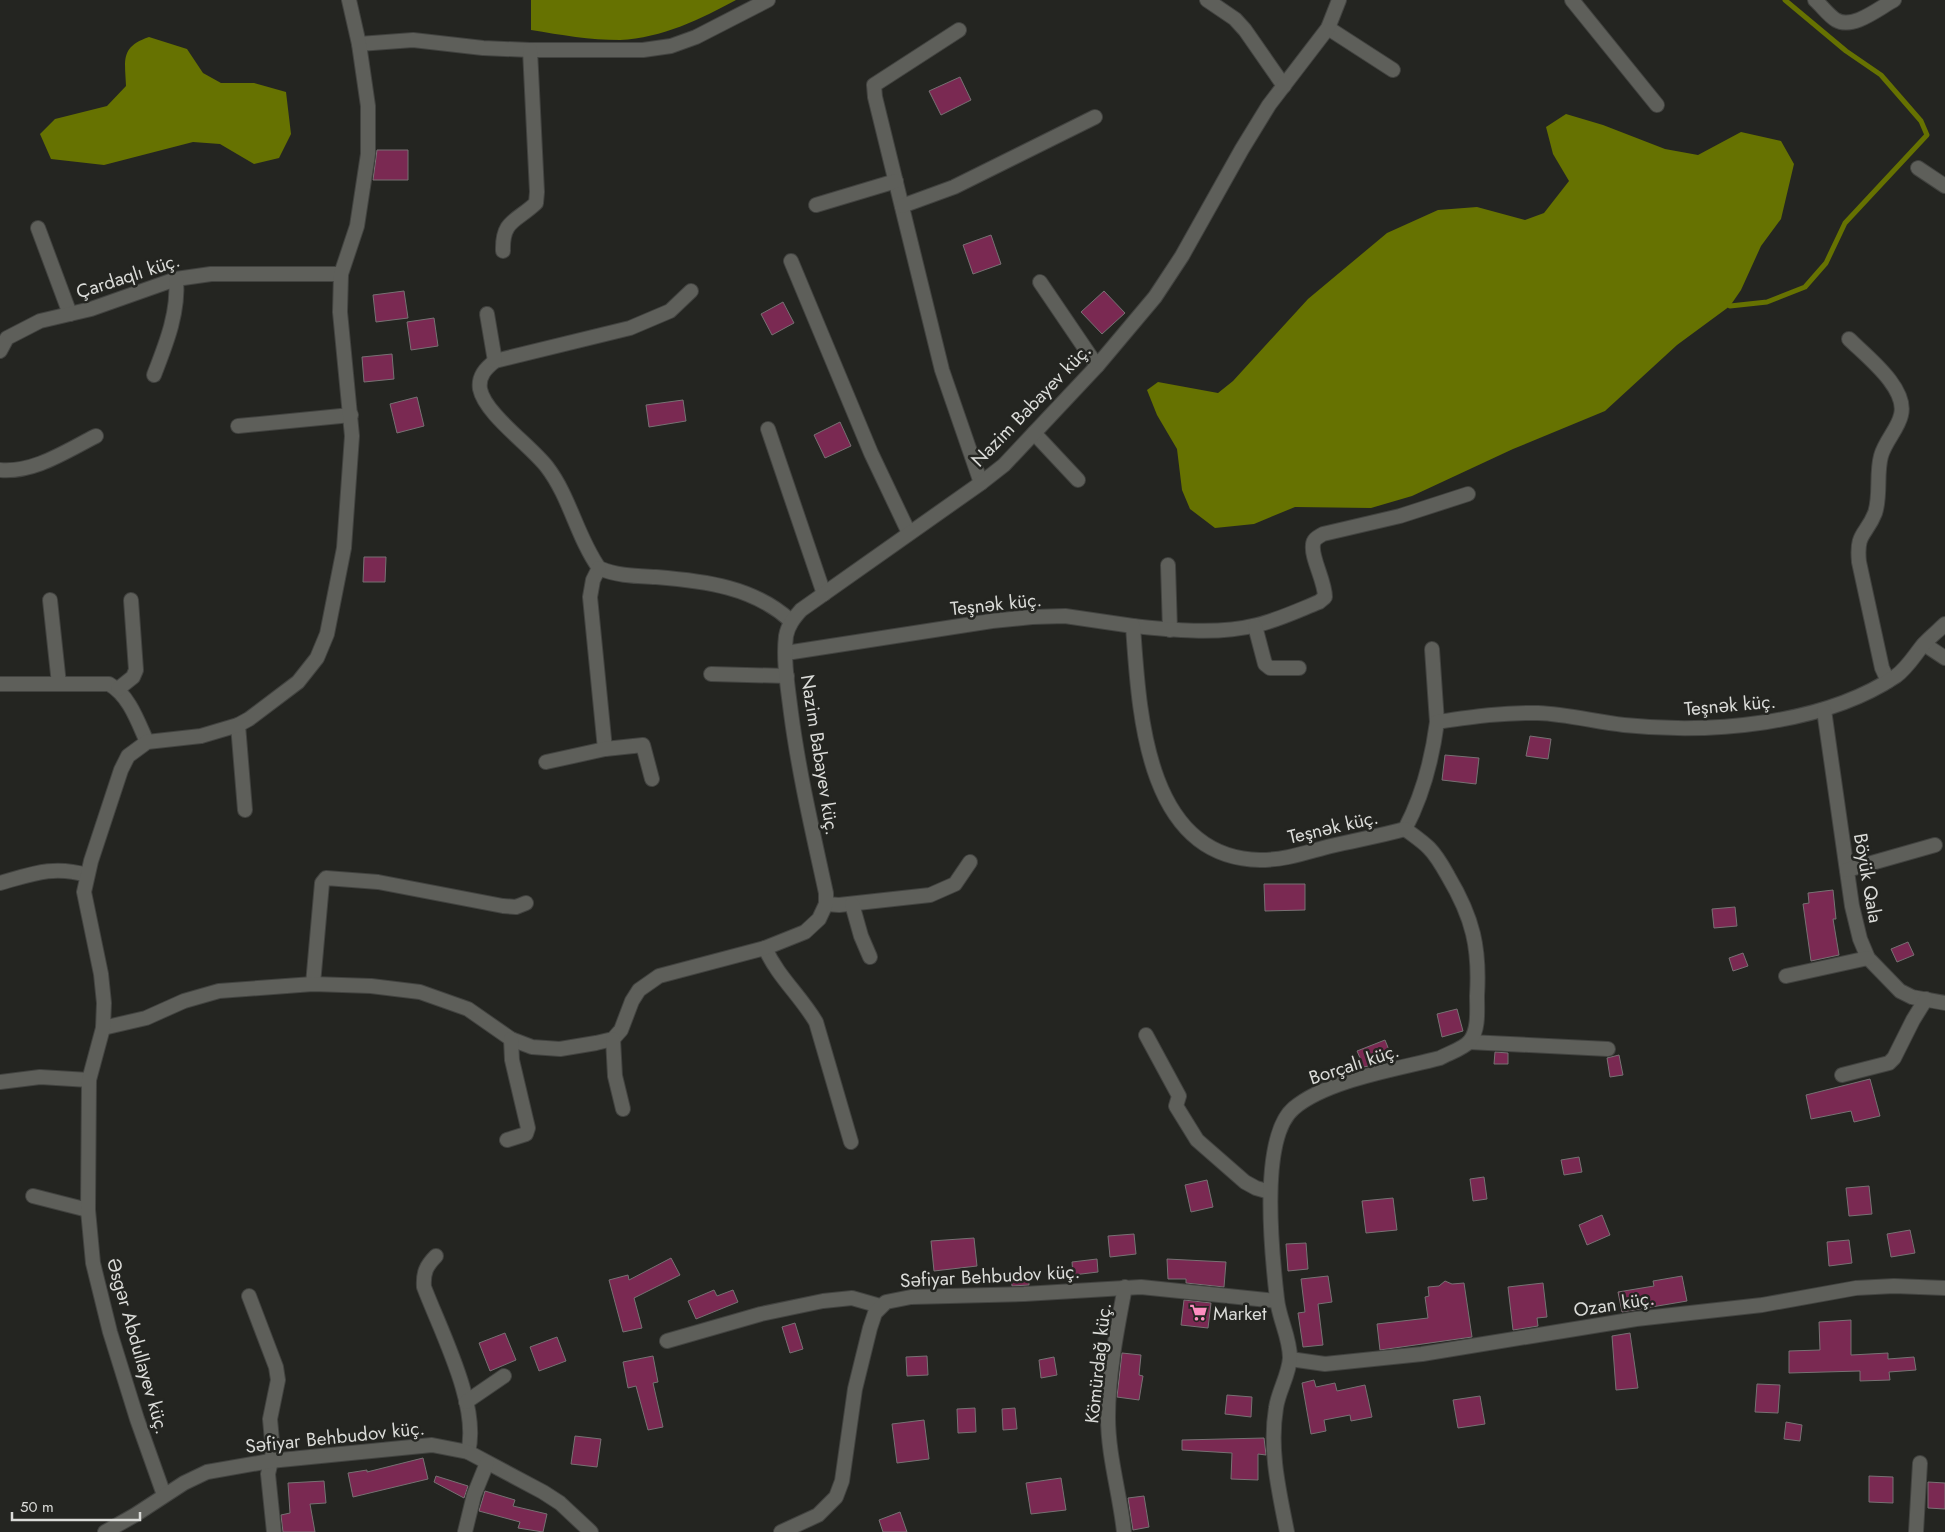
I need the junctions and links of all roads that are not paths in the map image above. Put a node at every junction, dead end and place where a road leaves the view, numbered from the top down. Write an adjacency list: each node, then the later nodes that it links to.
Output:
1 (349, 0): 10 (street)
2 (768, 0): 11 (street)
3 (1207, 0): 13 (street)
4 (1572, 0): 14 (street)
5 (1815, 0): 6 (street)
6 (1894, 0)
7 (1336, 1): 8 (street, Nazim Babayev küç.)
8 (1328, 28): 12 (street); 13 (street, Nazim Babayev küç.)
9 (960, 30): 17 (street)
10 (359, 44): 11 (street); 24 (street)
11 (530, 50): 22 (street)
12 (1393, 70)
13 (1284, 86): 33 (street, Nazim Babayev küç.)
14 (1657, 104)
15 (1095, 117): 20 (street)
16 (1918, 168): 18 (street)
17 (896, 181): 19 (street); 20 (street)
18 (1945, 186)
19 (816, 205)
20 (902, 206): 42 (street)
21 (38, 228): 28 (street)
22 (503, 251)
23 (791, 261): 44 (street)
24 (341, 274): 25 (street, Çardaqlı küç.); 35 (street)
25 (176, 279): 28 (street, Çardaqlı küç.); 34 (street)
26 (1040, 282): 33 (street)
27 (691, 291): 32 (street)
28 (70, 314): 31 (street, Çardaqlı küç.)
29 (487, 314): 32 (street)
30 (1849, 339): 62 (street)
31 (0, 351)
32 (495, 360): 46 (street)
33 (1097, 366): 38 (street, Nazim Babayev küç.)
34 (154, 375)
35 (351, 415): 36 (street); 68 (street)
36 (238, 426)
37 (768, 429): 47 (street)
38 (1034, 433): 41 (street); 42 (street, Nazim Babayev küç.)
39 (96, 436): 40 (street)
40 (0, 470)
41 (1078, 480)
42 (981, 483): 44 (street, Nazim Babayev küç.)
43 (1468, 494): 53 (street)
44 (908, 533): 47 (street, Nazim Babayev küç.)
45 (1168, 565): 54 (street)
46 (599, 568): 50 (street); 70 (street)
47 (824, 594): 50 (street, Nazim Babayev küç.)
48 (50, 600): 64 (street)
49 (131, 600): 65 (street)
50 (791, 621): 57 (street, Nazim Babayev küç.)
51 (1945, 624): 55 (street, Teşnək küç.)
52 (1133, 626): 54 (street); 57 (street, Teşnək küç.); 74 (street, Teşnək küç.)
53 (1255, 626): 54 (street); 59 (street)
54 (1170, 630)
55 (1924, 644): 58 (street); 62 (street, Teşnək küç.)
56 (1432, 649): 67 (street)
57 (786, 653): 61 (street, Nazim Babayev küç.)
58 (1945, 658)
59 (1299, 668)
60 (711, 674): 61 (street)
61 (787, 676): 81 (street, Nazim Babayev küç.)
62 (1888, 681): 66 (street, Teşnək küç.)
63 (0, 684): 64 (street)
64 (59, 684): 65 (street)
65 (118, 689): 69 (street)
66 (1824, 710): 67 (street, Teşnək küç.); 77 (street, Böyük Qala)
67 (1436, 722): 74 (street, Teşnək küç.)
68 (238, 725): 69 (street); 73 (street)
69 (146, 742): 78 (street, Əsgər Abdullayev küç.)
70 (605, 748): 71 (street); 72 (street)
71 (546, 762)
72 (652, 779)
73 (245, 810)
74 (1405, 829): 94 (street)
75 (1934, 845): 77 (street)
76 (970, 862): 82 (street)
77 (1847, 870): 85 (street, Böyük Qala)
78 (87, 875): 79 (street); 90 (street, Əsgər Abdullayev küç.)
79 (0, 883)
80 (526, 903): 87 (street)
81 (826, 904): 82 (street); 83 (street)
82 (852, 904): 84 (street)
83 (765, 948): 93 (street); 101 (street)
84 (870, 957)
85 (1868, 958): 86 (street); 88 (street, Böyük Qala)
86 (1786, 976)
87 (313, 984): 90 (street); 92 (street)
88 (1926, 999): 89 (street, Böyük Qala); 96 (street)
89 (1945, 1003)
90 (103, 1028): 97 (street, Əsgər Abdullayev küç.)
91 (1146, 1035): 102 (street)
92 (511, 1039): 93 (street); 100 (street)
93 (614, 1039): 99 (street)
94 (1469, 1042): 95 (street); 102 (street, Borçalı küç.)
95 (1608, 1049)
96 (1842, 1075)
97 (89, 1080): 98 (street); 104 (street, Əsgər Abdullayev küç.)
98 (0, 1082)
99 (623, 1109)
100 (507, 1140)
101 (851, 1142)
102 (1270, 1192): 109 (street, Borçalı küç.)
103 (33, 1196): 104 (street)
104 (88, 1210): 119 (street, Əsgər Abdullayev küç.)
105 (436, 1256): 114 (street)
106 (1126, 1288): 109 (street, Səfiyar Behbudov küç.); 110 (street, Səfiyar Behbudov küç.); 125 (street, Kömürdağ küç.)
107 (1945, 1288): 112 (street, Ozan küç.)
108 (248, 1296): 116 (street)
109 (1277, 1301): 112 (street, Borçalı küç.)
110 (880, 1306): 111 (street); 124 (street, Səfiyar Behbudov küç.)
111 (667, 1341)
112 (1290, 1359): 126 (street, Borçalı küç.)
113 (504, 1376): 114 (street)
114 (466, 1402): 115 (street)
115 (468, 1452): 116 (street, Səfiyar Behbudov küç.); 117 (street, Səfiyar Behbudov küç.)
116 (270, 1461): 119 (street, Səfiyar Behbudov küç.); 121 (street)
117 (487, 1463): 122 (street); 123 (street, Səfiyar Behbudov küç.)
118 (1920, 1463): 127 (street)
119 (164, 1495): 120 (street, Səfiyar Behbudov küç.)
120 (105, 1532)
121 (274, 1532)
122 (465, 1532)
123 (591, 1532)
124 (781, 1532)
125 (1124, 1532)
126 (1286, 1532)
127 (1916, 1532)

